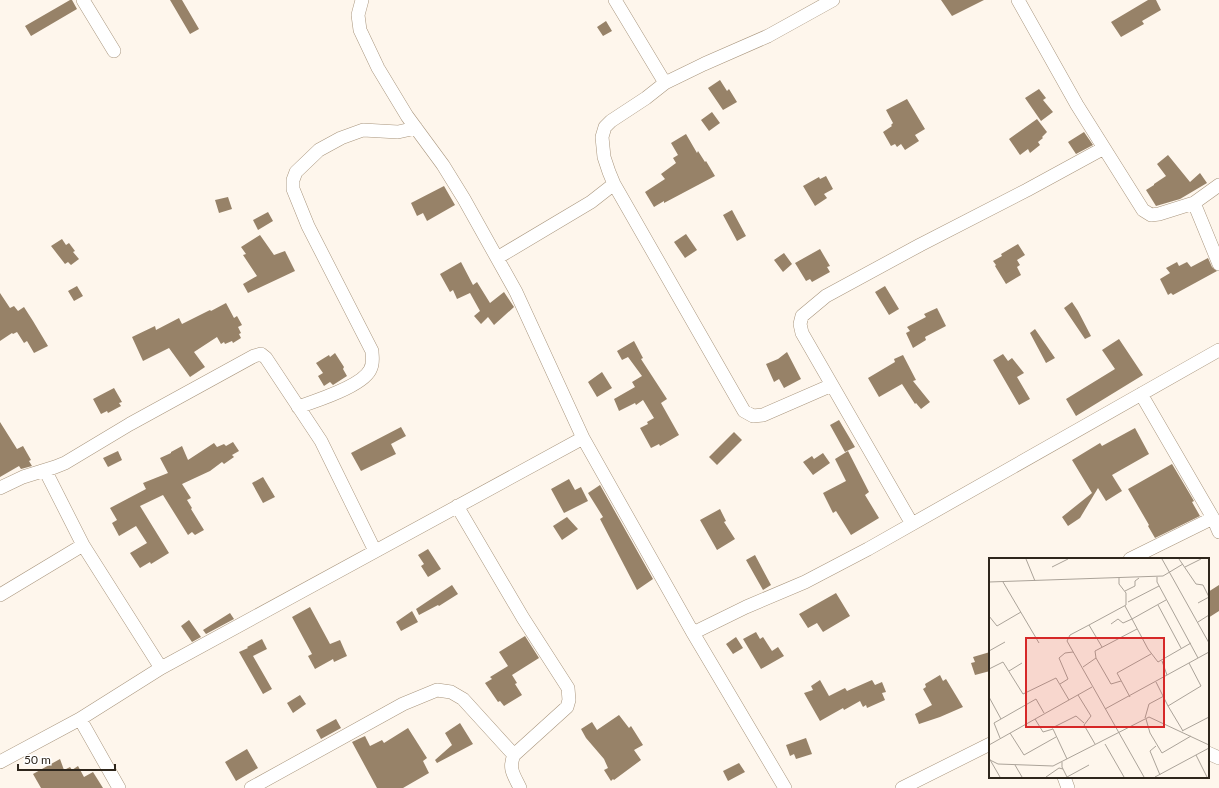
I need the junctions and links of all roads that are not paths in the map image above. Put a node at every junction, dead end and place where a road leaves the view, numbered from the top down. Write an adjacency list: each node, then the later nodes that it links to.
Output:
1 (83, 0): 6 (street)
2 (362, 0): 8 (street)
3 (615, 0): 7 (street)
4 (833, 0): 7 (street)
5 (1018, 0): 9 (street)
6 (114, 51)
7 (665, 84): 10 (street)
8 (416, 128): 13 (street); 18 (street)
9 (1104, 148): 12 (street); 16 (street)
10 (614, 184): 13 (street); 16 (street)
11 (1219, 186): 12 (street)
12 (1194, 202): 14 (street)
13 (497, 258): 19 (street)
14 (1219, 264)
15 (1218, 350): 17 (street)
16 (832, 385): 24 (street)
17 (1141, 394): 23 (street); 24 (street)
18 (298, 407): 20 (street); 27 (street)
19 (583, 438): 22 (street); 30 (street)
20 (45, 470): 21 (street); 26 (street)
21 (0, 488)
22 (457, 506): 27 (street); 35 (street)
23 (1213, 518): 25 (street); 28 (street)
24 (912, 524): 30 (street)
25 (1219, 532)
26 (83, 546): 29 (street); 31 (street)
27 (375, 551): 31 (street)
28 (1132, 558)
29 (0, 595)
30 (693, 633): 42 (street)
31 (160, 668): 32 (street)
32 (80, 719): 37 (street); 39 (street)
33 (989, 744): 43 (street)
34 (1209, 753): 36 (street)
35 (514, 755): 40 (street); 41 (street)
36 (1219, 758)
37 (0, 762)
38 (1064, 778): 44 (street)
39 (119, 788)
40 (251, 788)
41 (520, 788)
42 (785, 788)
43 (902, 788)
44 (1068, 788)

